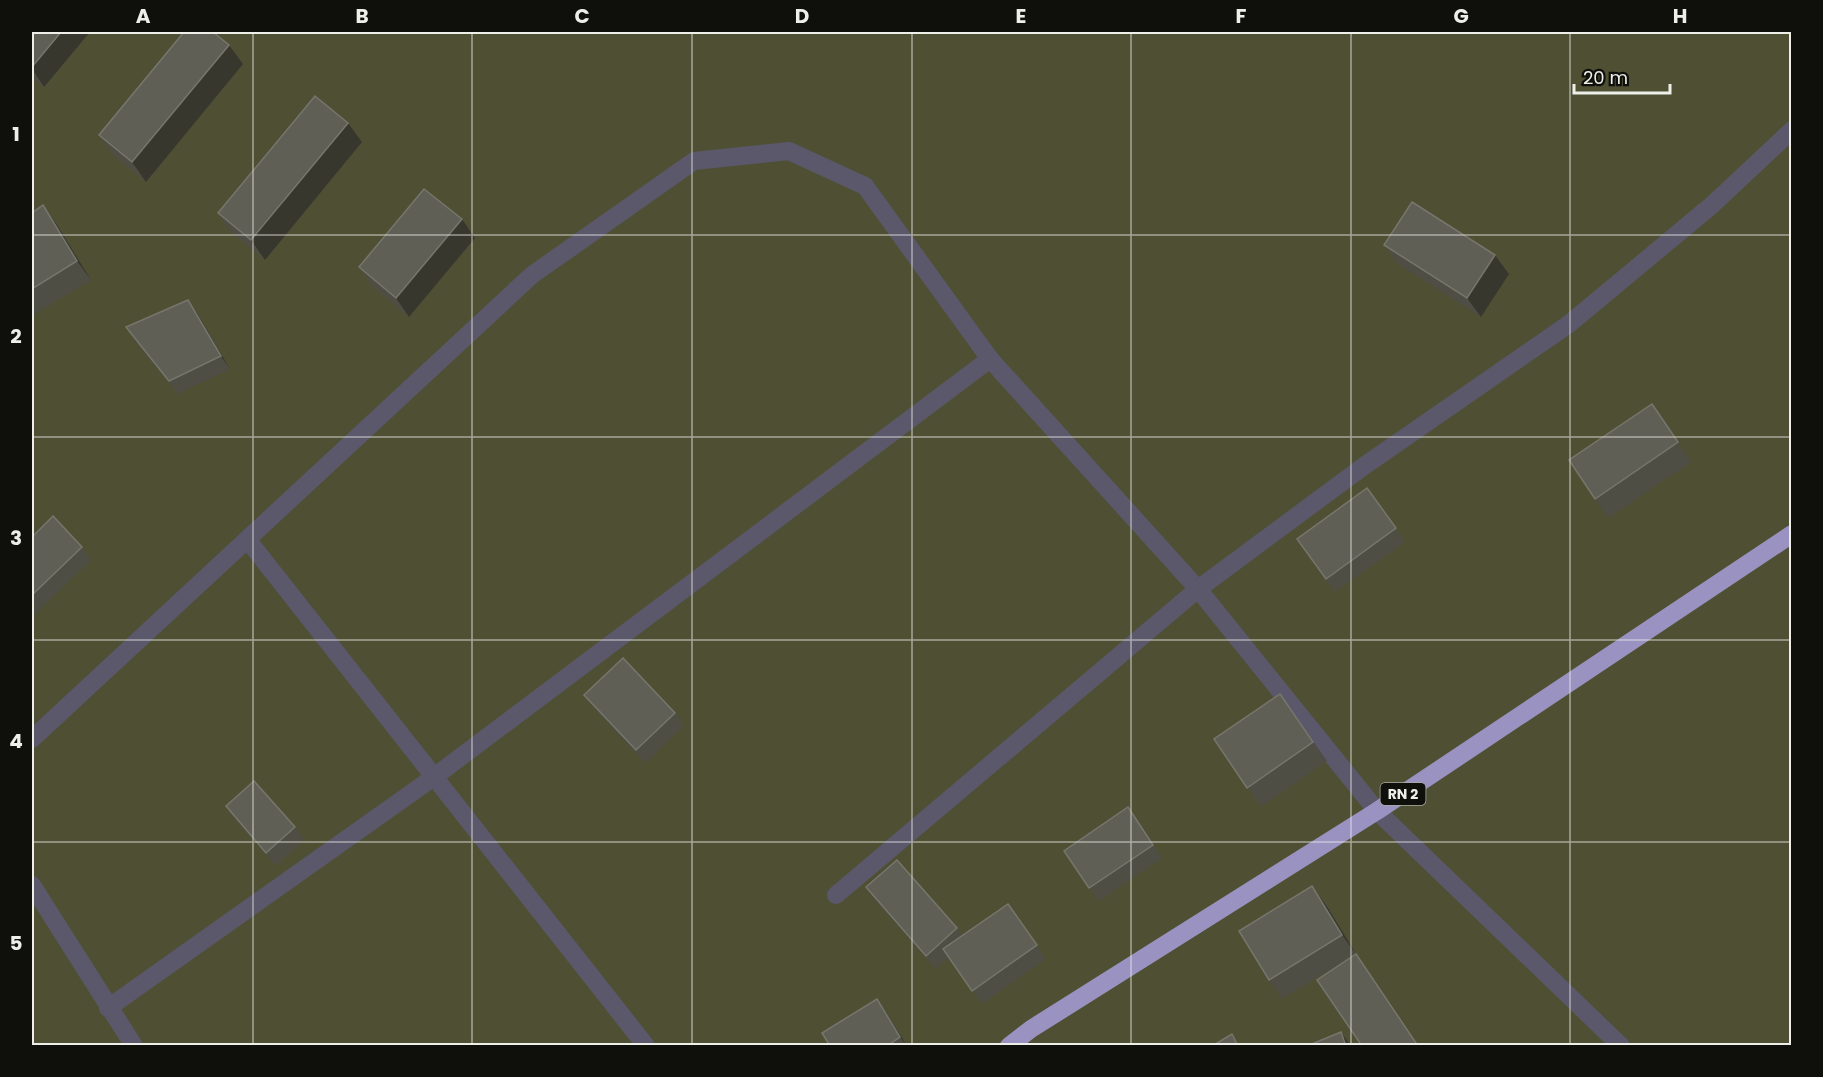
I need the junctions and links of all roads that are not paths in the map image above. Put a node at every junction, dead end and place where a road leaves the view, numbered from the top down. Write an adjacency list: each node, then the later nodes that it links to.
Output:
1 (1791, 130): 5 (street)
2 (990, 359): 4 (street); 5 (street); 7 (street)
3 (1791, 534): 8 (highway, RN 2)
4 (247, 539): 6 (street); 7 (street)
5 (1198, 590): 8 (street); 10 (street)
6 (32, 739)
7 (434, 777): 11 (street); 13 (street)
8 (1377, 811): 14 (highway, RN 2); 15 (street)
9 (32, 885): 11 (street)
10 (836, 895)
11 (108, 1008): 12 (street)
12 (134, 1046)
13 (645, 1046)
14 (1009, 1046)
15 (1621, 1046)

